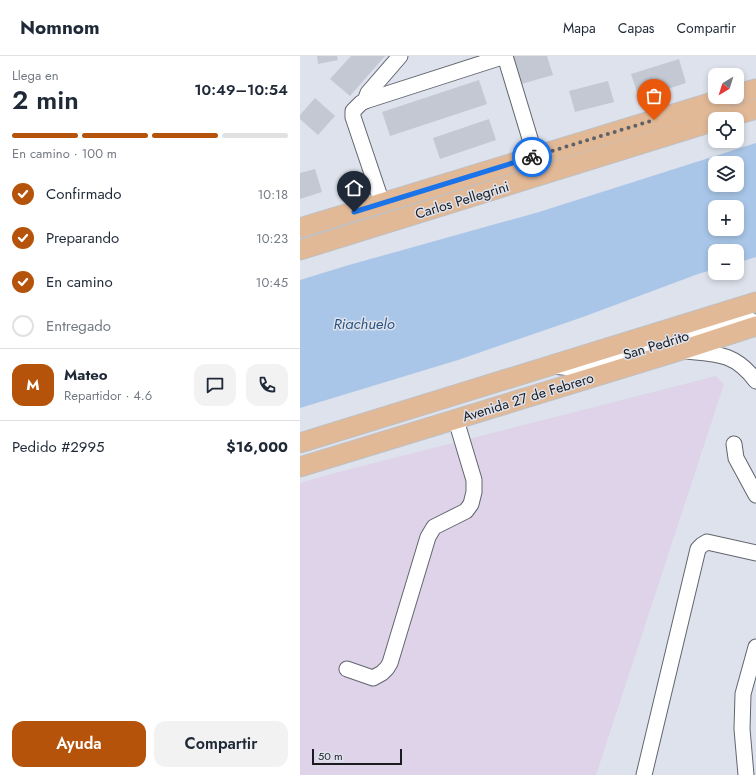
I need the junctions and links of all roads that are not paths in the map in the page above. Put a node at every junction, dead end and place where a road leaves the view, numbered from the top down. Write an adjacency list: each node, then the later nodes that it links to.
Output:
1 (400, 56): 5 (street)
2 (505, 56): 5 (street); 10 (street)
3 (756, 89): 4 (main road)
4 (744, 92)
5 (365, 101): 12 (street)
6 (708, 103): 10 (main road, Carlos Pellegrini)
7 (756, 109): 8 (main road)
8 (744, 113)
9 (708, 123): 11 (main road, Carlos Pellegrini)
10 (535, 156): 11 (street); 12 (main road, Carlos Pellegrini)
11 (541, 175): 14 (main road, Carlos Pellegrini)
12 (382, 203): 13 (main road, Carlos Pellegrini)
13 (300, 228)
14 (300, 250)
15 (756, 302): 18 (main road, Avenida 27 de Febrero)
16 (756, 326): 17 (main road, Avenida 27 de Febrero); 18 (street, San Pedrito)
17 (682, 350): 19 (street, San Pedrito); 20 (main road, Avenida 27 de Febrero)
18 (553, 366): 21 (main road, Avenida 27 de Febrero)
19 (756, 381)
20 (456, 420): 23 (main road, Avenida 27 de Febrero); 27 (street)
21 (300, 443)
22 (734, 444): 24 (street)
23 (300, 467)
24 (756, 495)
25 (756, 553): 28 (street)
26 (756, 647): 29 (street)
27 (347, 669)
28 (644, 775)
29 (746, 775)

